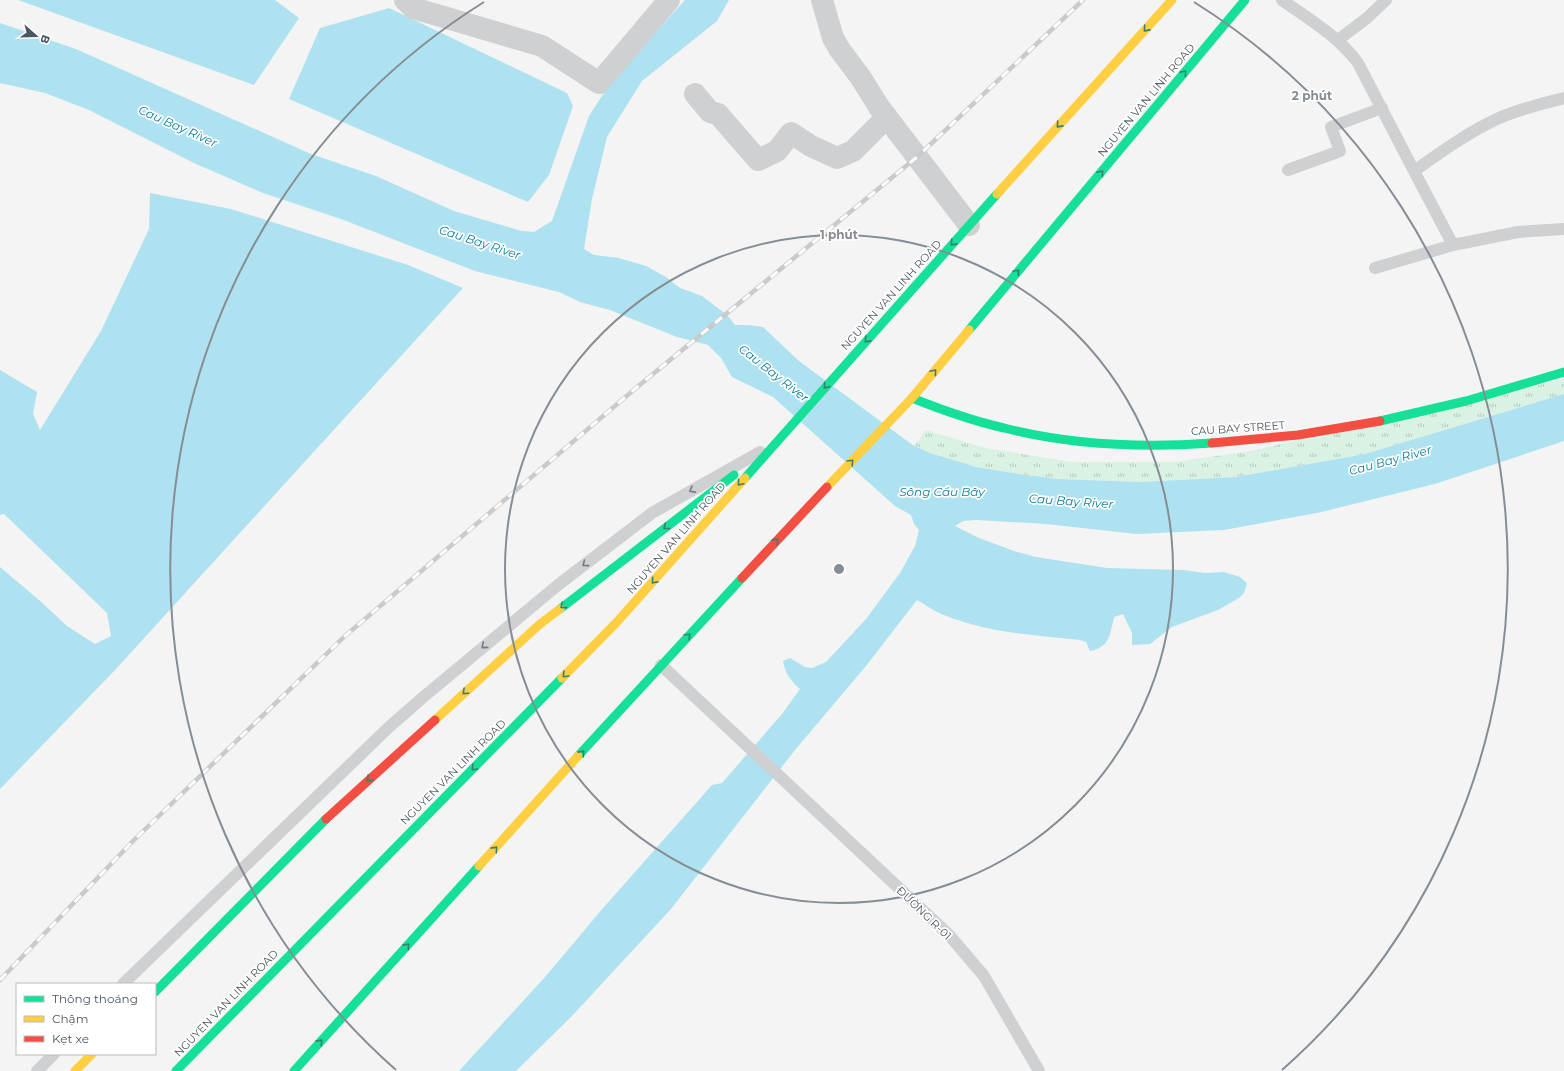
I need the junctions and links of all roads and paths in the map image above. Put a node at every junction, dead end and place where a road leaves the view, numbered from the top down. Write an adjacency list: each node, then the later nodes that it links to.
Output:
1 (405, 0): 2 (street)
2 (669, 0)
3 (822, 0): 12 (street)
4 (1172, 0): 15 (main road, NGUYEN VAN LINH ROAD, one-way to 15)
5 (1245, 0): 20 (main road, NGUYEN VAN LINH ROAD, one-way to 5)
6 (1282, 0): 8 (lane)
7 (1386, 0): 8 (lane)
8 (1338, 40): 11 (lane)
9 (696, 94): 12 (street)
10 (1564, 98): 14 (lane)
11 (1382, 108): 13 (lane); 14 (lane)
12 (887, 117): 15 (street)
13 (1288, 170)
14 (1414, 171): 17 (lane)
15 (969, 225): 21 (main road, NGUYEN VAN LINH ROAD, one-way to 21)
16 (1564, 229): 17 (lane)
17 (1453, 245): 18 (lane)
18 (1375, 268)
19 (1564, 372): 20 (main road, CAU BAY STREET)
20 (910, 400): 22 (main road, NGUYEN VAN LINH ROAD, one-way to 20)
21 (775, 444): 23 (lane, one-way to 23); 24 (main road, one-way to 24); 25 (main road, NGUYEN VAN LINH ROAD, one-way to 25)
22 (661, 665): 32 (main road, NGUYEN VAN LINH ROAD, one-way to 22); 33 (lane, ĐƯỜNG R-01)
23 (124, 983)
24 (156, 991)
25 (208, 1038): 30 (main road); 31 (main road, NGUYEN VAN LINH ROAD)
26 (53, 1055): 28 (lane)
27 (91, 1055): 29 (main road)
28 (37, 1071)
29 (75, 1071)
30 (165, 1071)
31 (176, 1071)
32 (294, 1071)
33 (1039, 1071)

